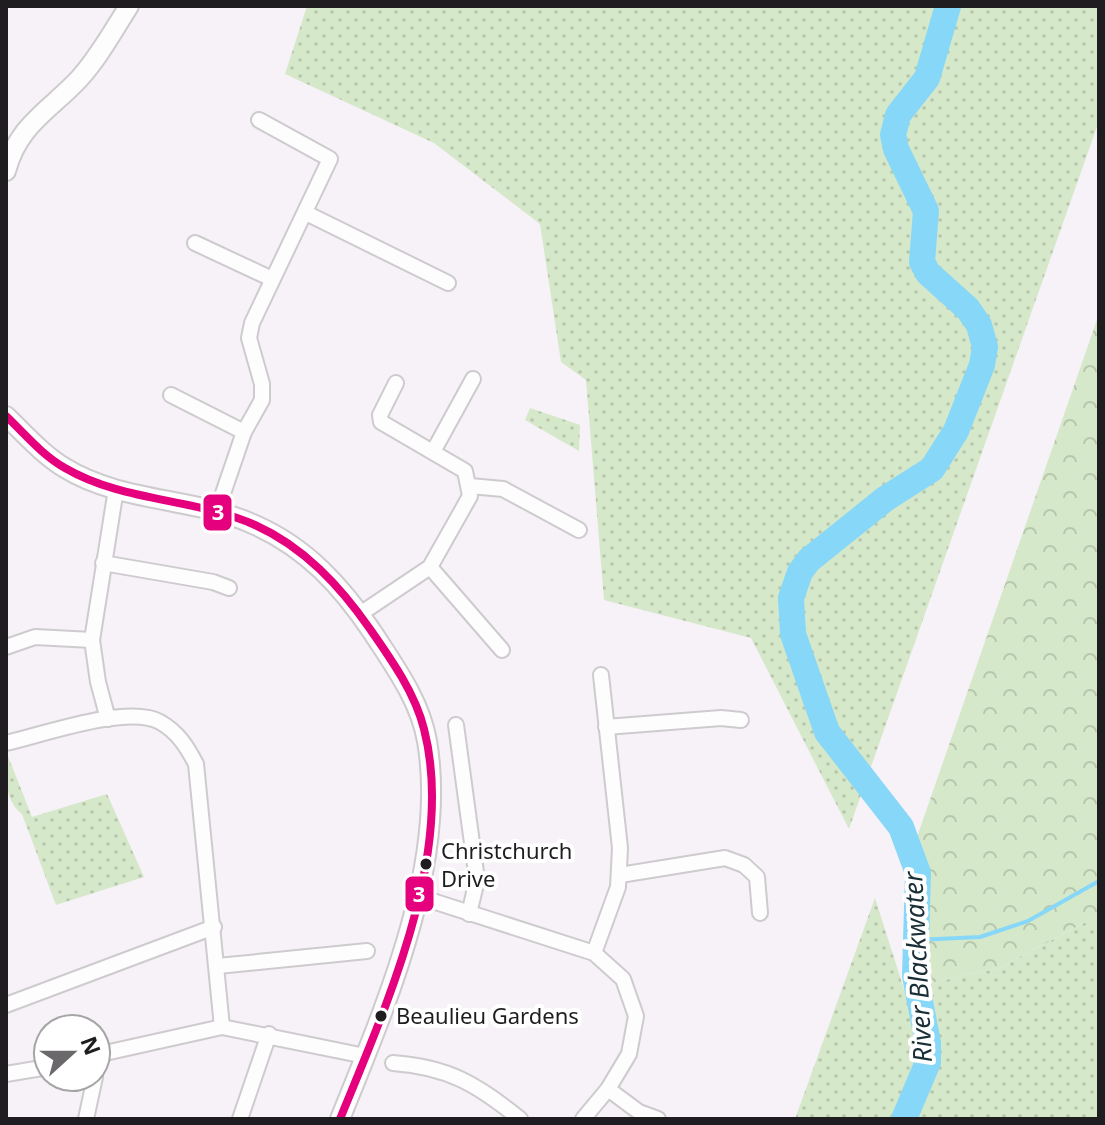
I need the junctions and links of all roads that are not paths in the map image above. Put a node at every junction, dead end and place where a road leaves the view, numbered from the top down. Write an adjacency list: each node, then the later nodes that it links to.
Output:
1 (129, 6): 3 (street)
2 (259, 120): 4 (street)
3 (6, 171)
4 (306, 213): 6 (street); 7 (street)
5 (195, 243): 6 (street)
6 (272, 279): 12 (street)
7 (448, 283)
8 (473, 379): 13 (street)
9 (396, 383): 13 (street)
10 (171, 395): 12 (street)
11 (6, 416): 15 (street)
12 (244, 432): 16 (street)
13 (434, 450): 14 (street)
14 (470, 486): 17 (street); 19 (street)
15 (116, 489): 16 (street); 18 (street)
16 (217, 511): 21 (street)
17 (579, 530)
18 (103, 563): 20 (street); 22 (street)
19 (430, 567): 21 (street); 24 (street)
20 (229, 588)
21 (360, 614): 32 (street)
22 (92, 640): 23 (street); 26 (street)
23 (6, 647)
24 (502, 650)
25 (601, 675): 29 (street)
26 (108, 719): 30 (street); 35 (street)
27 (741, 720): 29 (street)
28 (456, 725): 34 (street)
29 (606, 727): 31 (street)
30 (6, 743)
31 (620, 875): 33 (street); 37 (street)
32 (417, 896): 34 (street); 43 (street)
33 (760, 913)
34 (469, 914): 37 (street)
35 (214, 927): 38 (street); 39 (street)
36 (367, 951): 38 (street)
37 (594, 953): 47 (street)
38 (218, 966): 40 (street)
39 (6, 1005)
40 (222, 1027): 41 (street); 42 (street)
41 (269, 1034): 43 (street); 50 (street)
42 (112, 1051)
43 (365, 1056): 51 (street)
44 (393, 1063): 52 (street)
45 (32, 1070): 46 (street)
46 (6, 1074)
47 (608, 1089): 53 (street); 54 (street)
48 (92, 1093): 49 (street)
49 (86, 1119)
50 (240, 1119)
51 (340, 1119)
52 (520, 1119)
53 (583, 1119)
54 (658, 1119)

